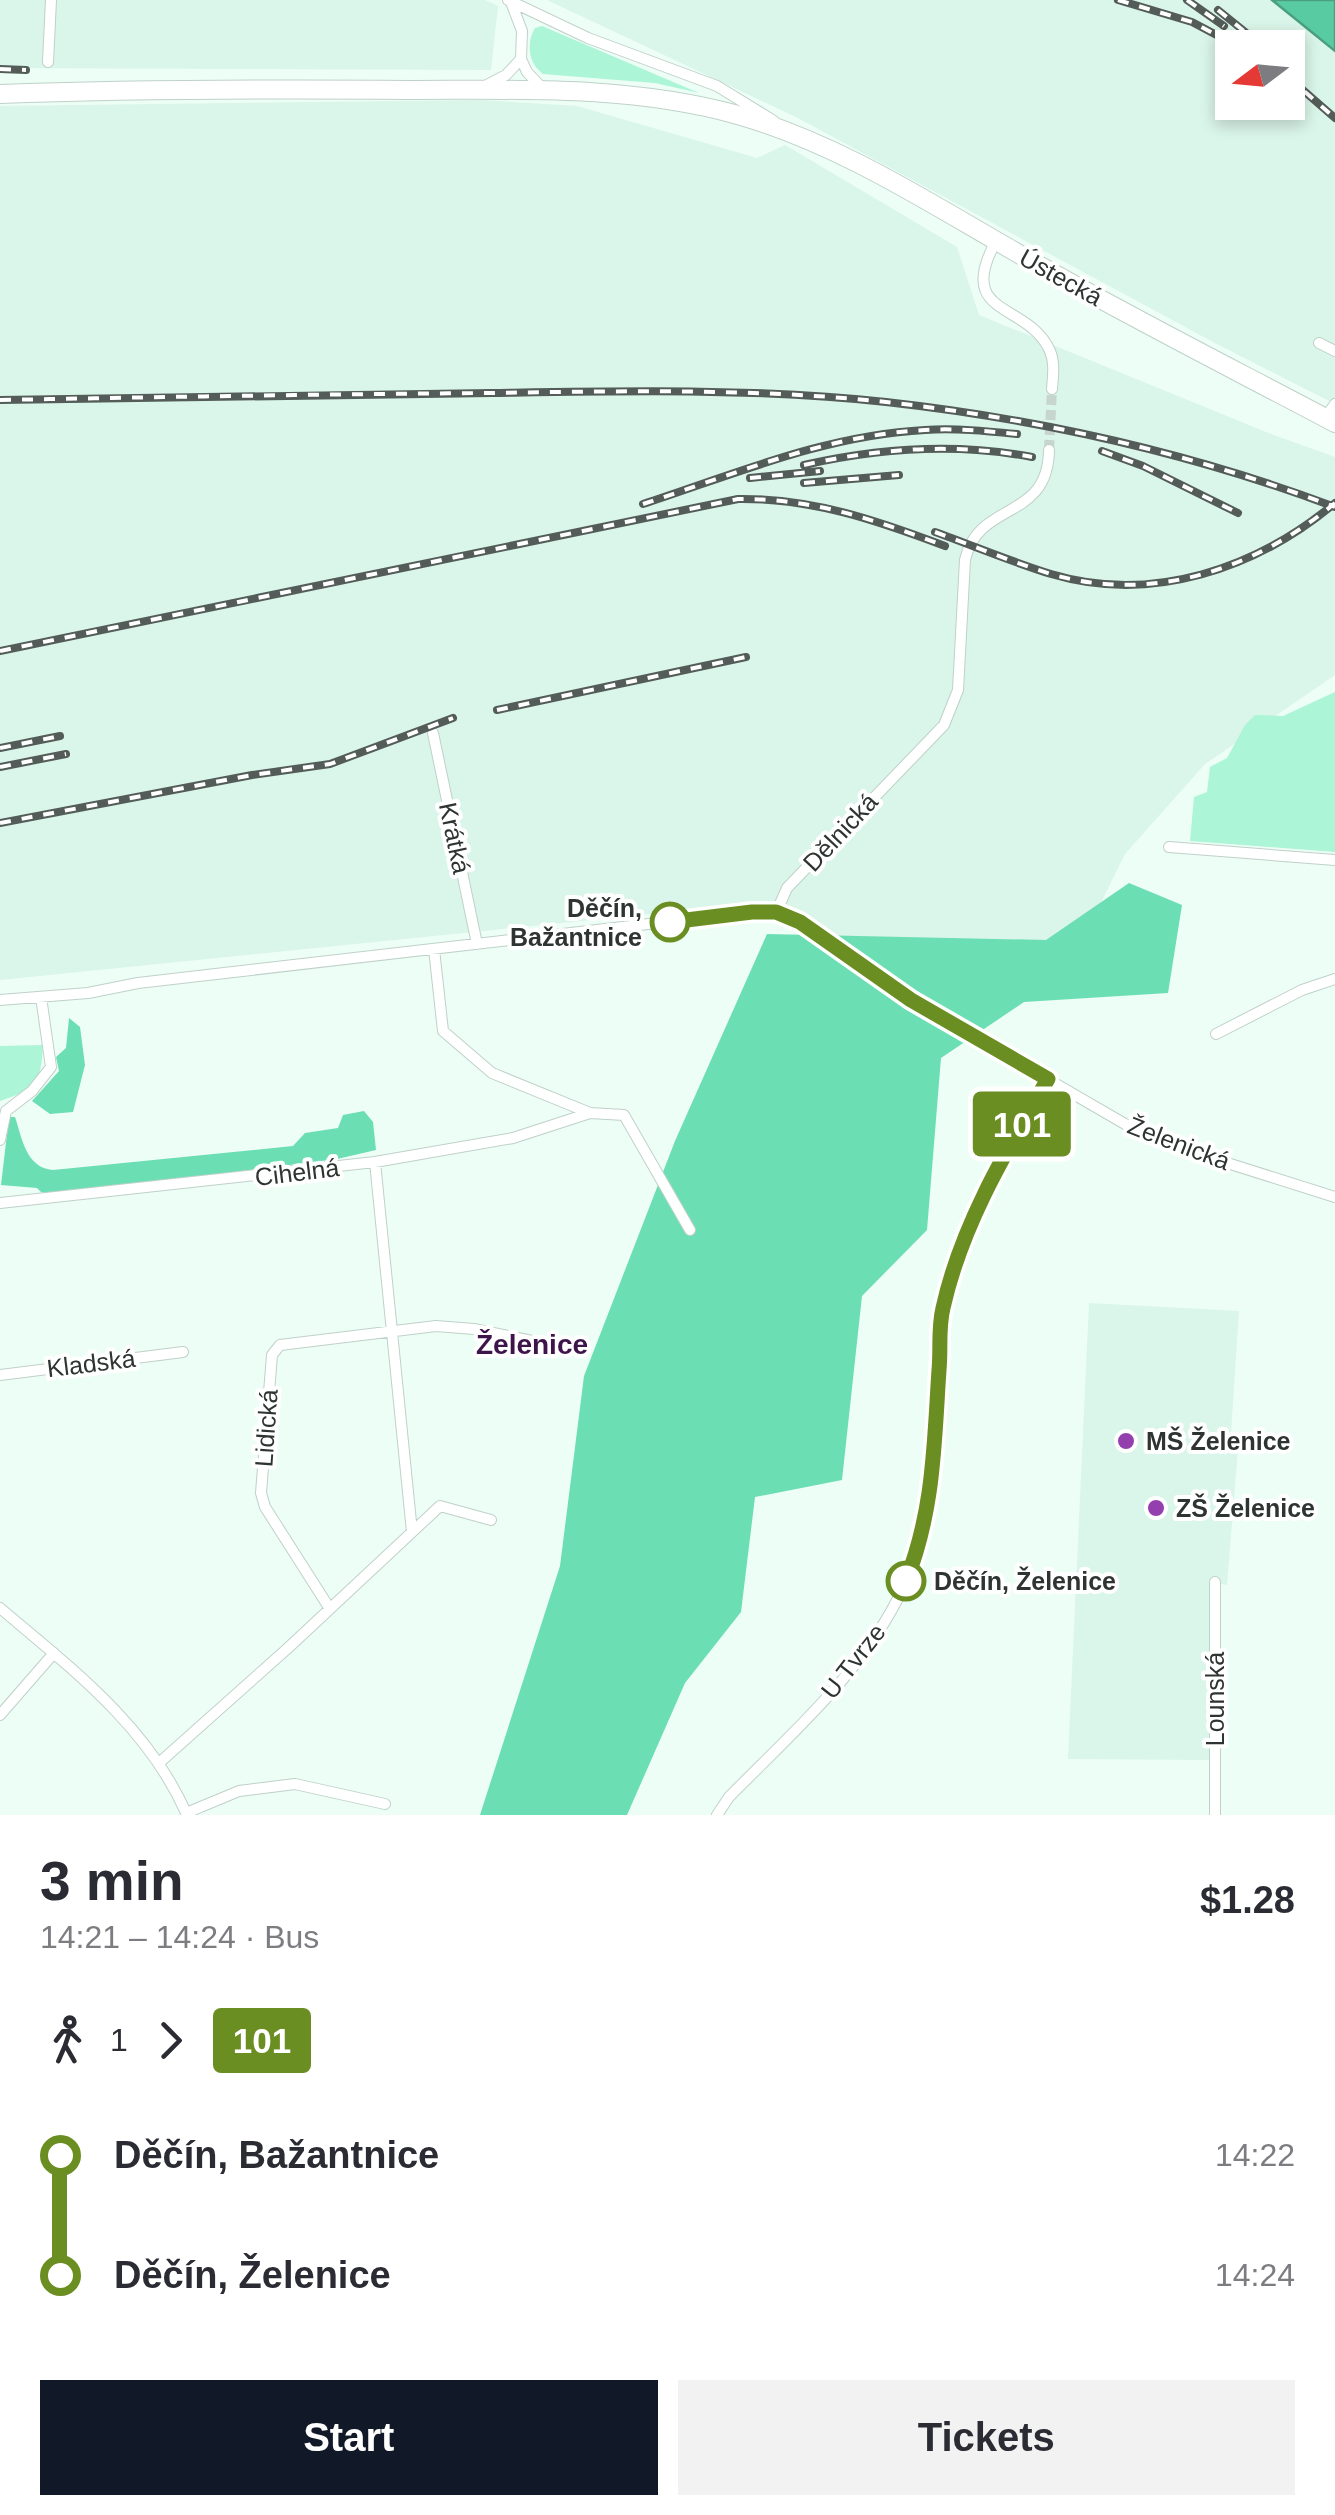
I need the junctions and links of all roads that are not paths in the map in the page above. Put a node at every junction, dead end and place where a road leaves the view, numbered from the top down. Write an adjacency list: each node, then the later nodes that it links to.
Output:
1 (51, 0): 4 (street)
2 (509, 1): 3 (street, Ústecká); 8 (street, Ústecká)
3 (521, 59): 5 (street); 6 (street, Ústecká)
4 (48, 62)
5 (474, 90): 6 (main road, Ústecká); 7 (main road, Ústecká)
6 (544, 90): 8 (main road, Ústecká)
7 (0, 94)
8 (787, 132): 9 (main road, Ústecká)
9 (996, 241): 12 (street); 13 (main road, Ústecká)
10 (1319, 343): 11 (street)
11 (1335, 351)
12 (1052, 390)
13 (1332, 415)
14 (1048, 450): 18 (street, Dělnická)
15 (432, 733): 19 (street, Krátká)
16 (1169, 847): 17 (street)
17 (1335, 860)
18 (776, 912): 19 (street); 25 (street, Želenická)
19 (477, 944): 20 (street)
20 (434, 949): 22 (street); 26 (street)
21 (1335, 978): 24 (street)
22 (41, 997): 23 (street); 27 (street)
23 (0, 1000)
24 (1216, 1034)
25 (1048, 1079): 29 (street, Želenická); 46 (street, U Tvrze)
26 (590, 1112): 28 (street, Cihelná); 31 (street)
27 (0, 1140)
28 (375, 1162): 30 (street, Cihelná); 32 (street)
29 (1335, 1197)
30 (0, 1203)
31 (690, 1230)
32 (392, 1330): 33 (street); 37 (street); 40 (street, Lidická)
33 (542, 1343)
34 (183, 1352): 35 (street, Kladská)
35 (0, 1375)
36 (490, 1520): 37 (street)
37 (412, 1532): 40 (street)
38 (1215, 1582): 47 (street, Lounská)
39 (0, 1608): 41 (street)
40 (330, 1608): 43 (street)
41 (54, 1654): 42 (street); 43 (street)
42 (0, 1716)
43 (159, 1763): 45 (street)
44 (385, 1804): 45 (street)
45 (186, 1814)
46 (717, 1815)
47 (1215, 1815)

